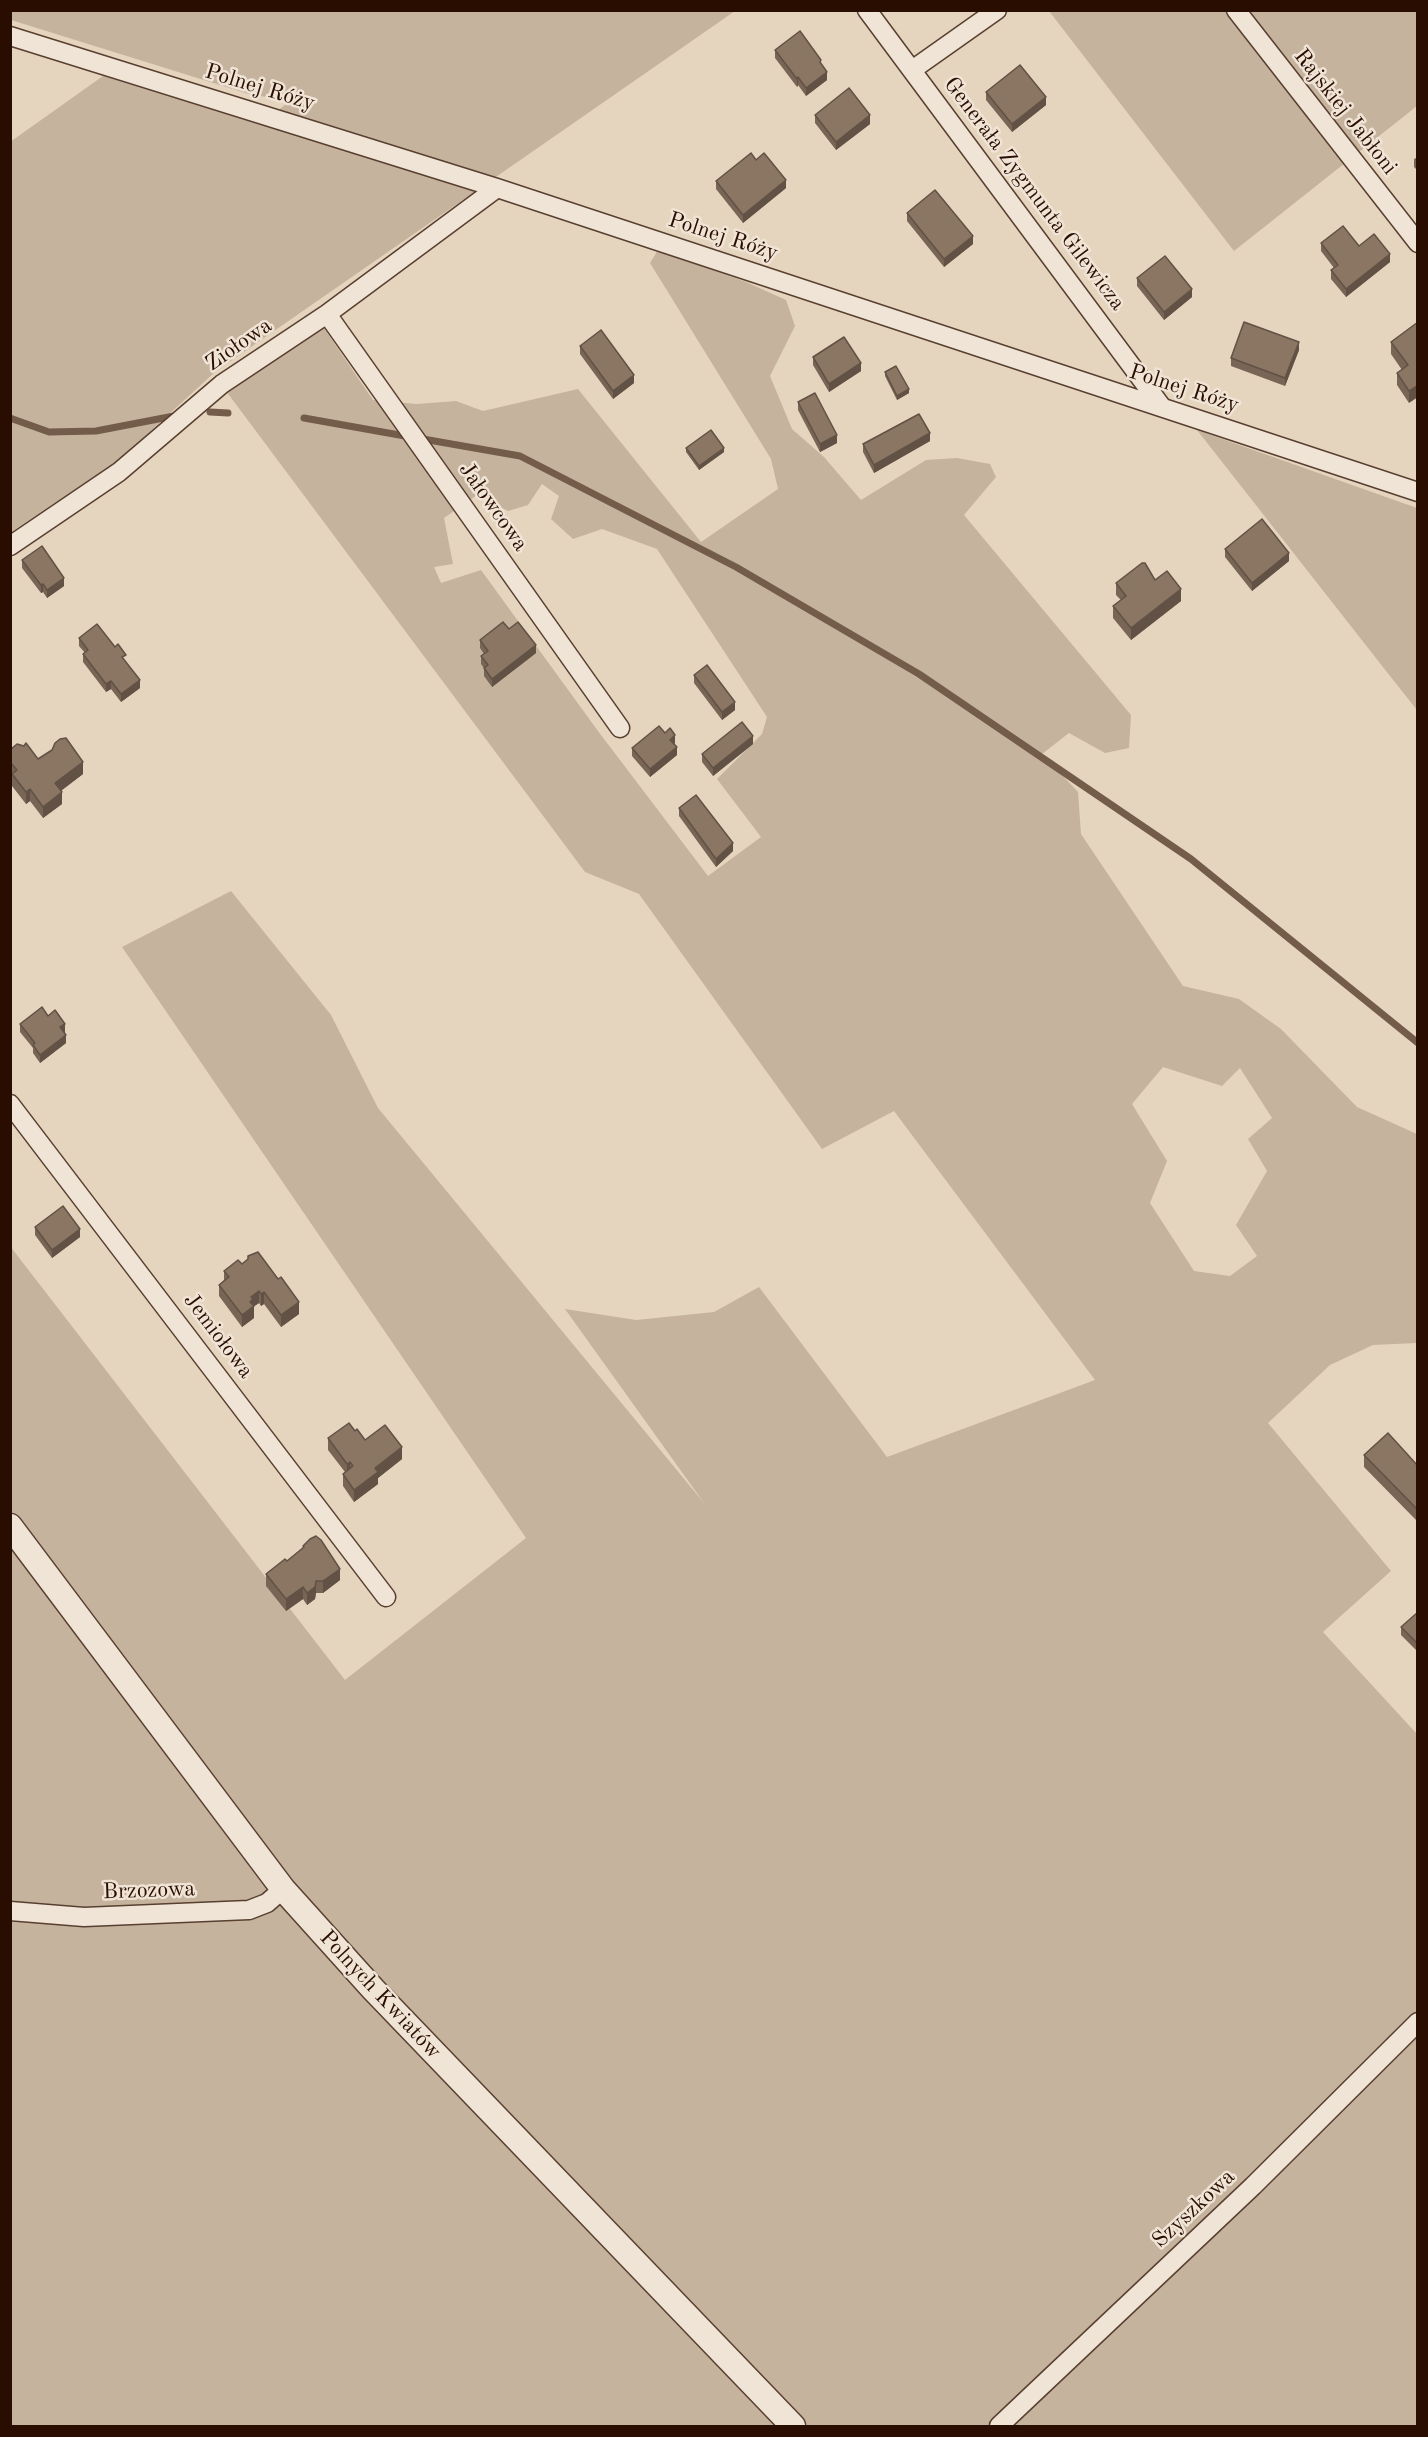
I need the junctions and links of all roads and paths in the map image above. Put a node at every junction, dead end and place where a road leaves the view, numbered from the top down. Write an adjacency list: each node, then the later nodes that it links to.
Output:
1 (867, 10): 5 (street, Generała Zygmunta Gilewicza)
2 (997, 10): 5 (street)
3 (1236, 10): 7 (street, Rajskiej Jabłoni)
4 (10, 36): 6 (street, Polnej Róży)
5 (912, 70): 9 (street, Generała Zygmunta Gilewicza)
6 (497, 188): 8 (street, Ziołowa); 9 (street, Polnej Róży)
7 (1418, 243)
8 (327, 314): 11 (street, Ziołowa); 12 (street, Jałowcowa)
9 (1162, 407): 10 (street, Polnej Róży)
10 (1418, 492)
11 (10, 546)
12 (620, 728)
13 (10, 1104): 15 (street, Jemiołowa)
14 (10, 1526): 16 (street, Polnych Kwiatów)
15 (386, 1597)
16 (283, 1889): 17 (street, Brzozowa); 19 (street, Polnych Kwiatów)
17 (10, 1911)
18 (1418, 2022): 20 (street, Szyszkowa)
19 (793, 2427)
20 (999, 2427)

